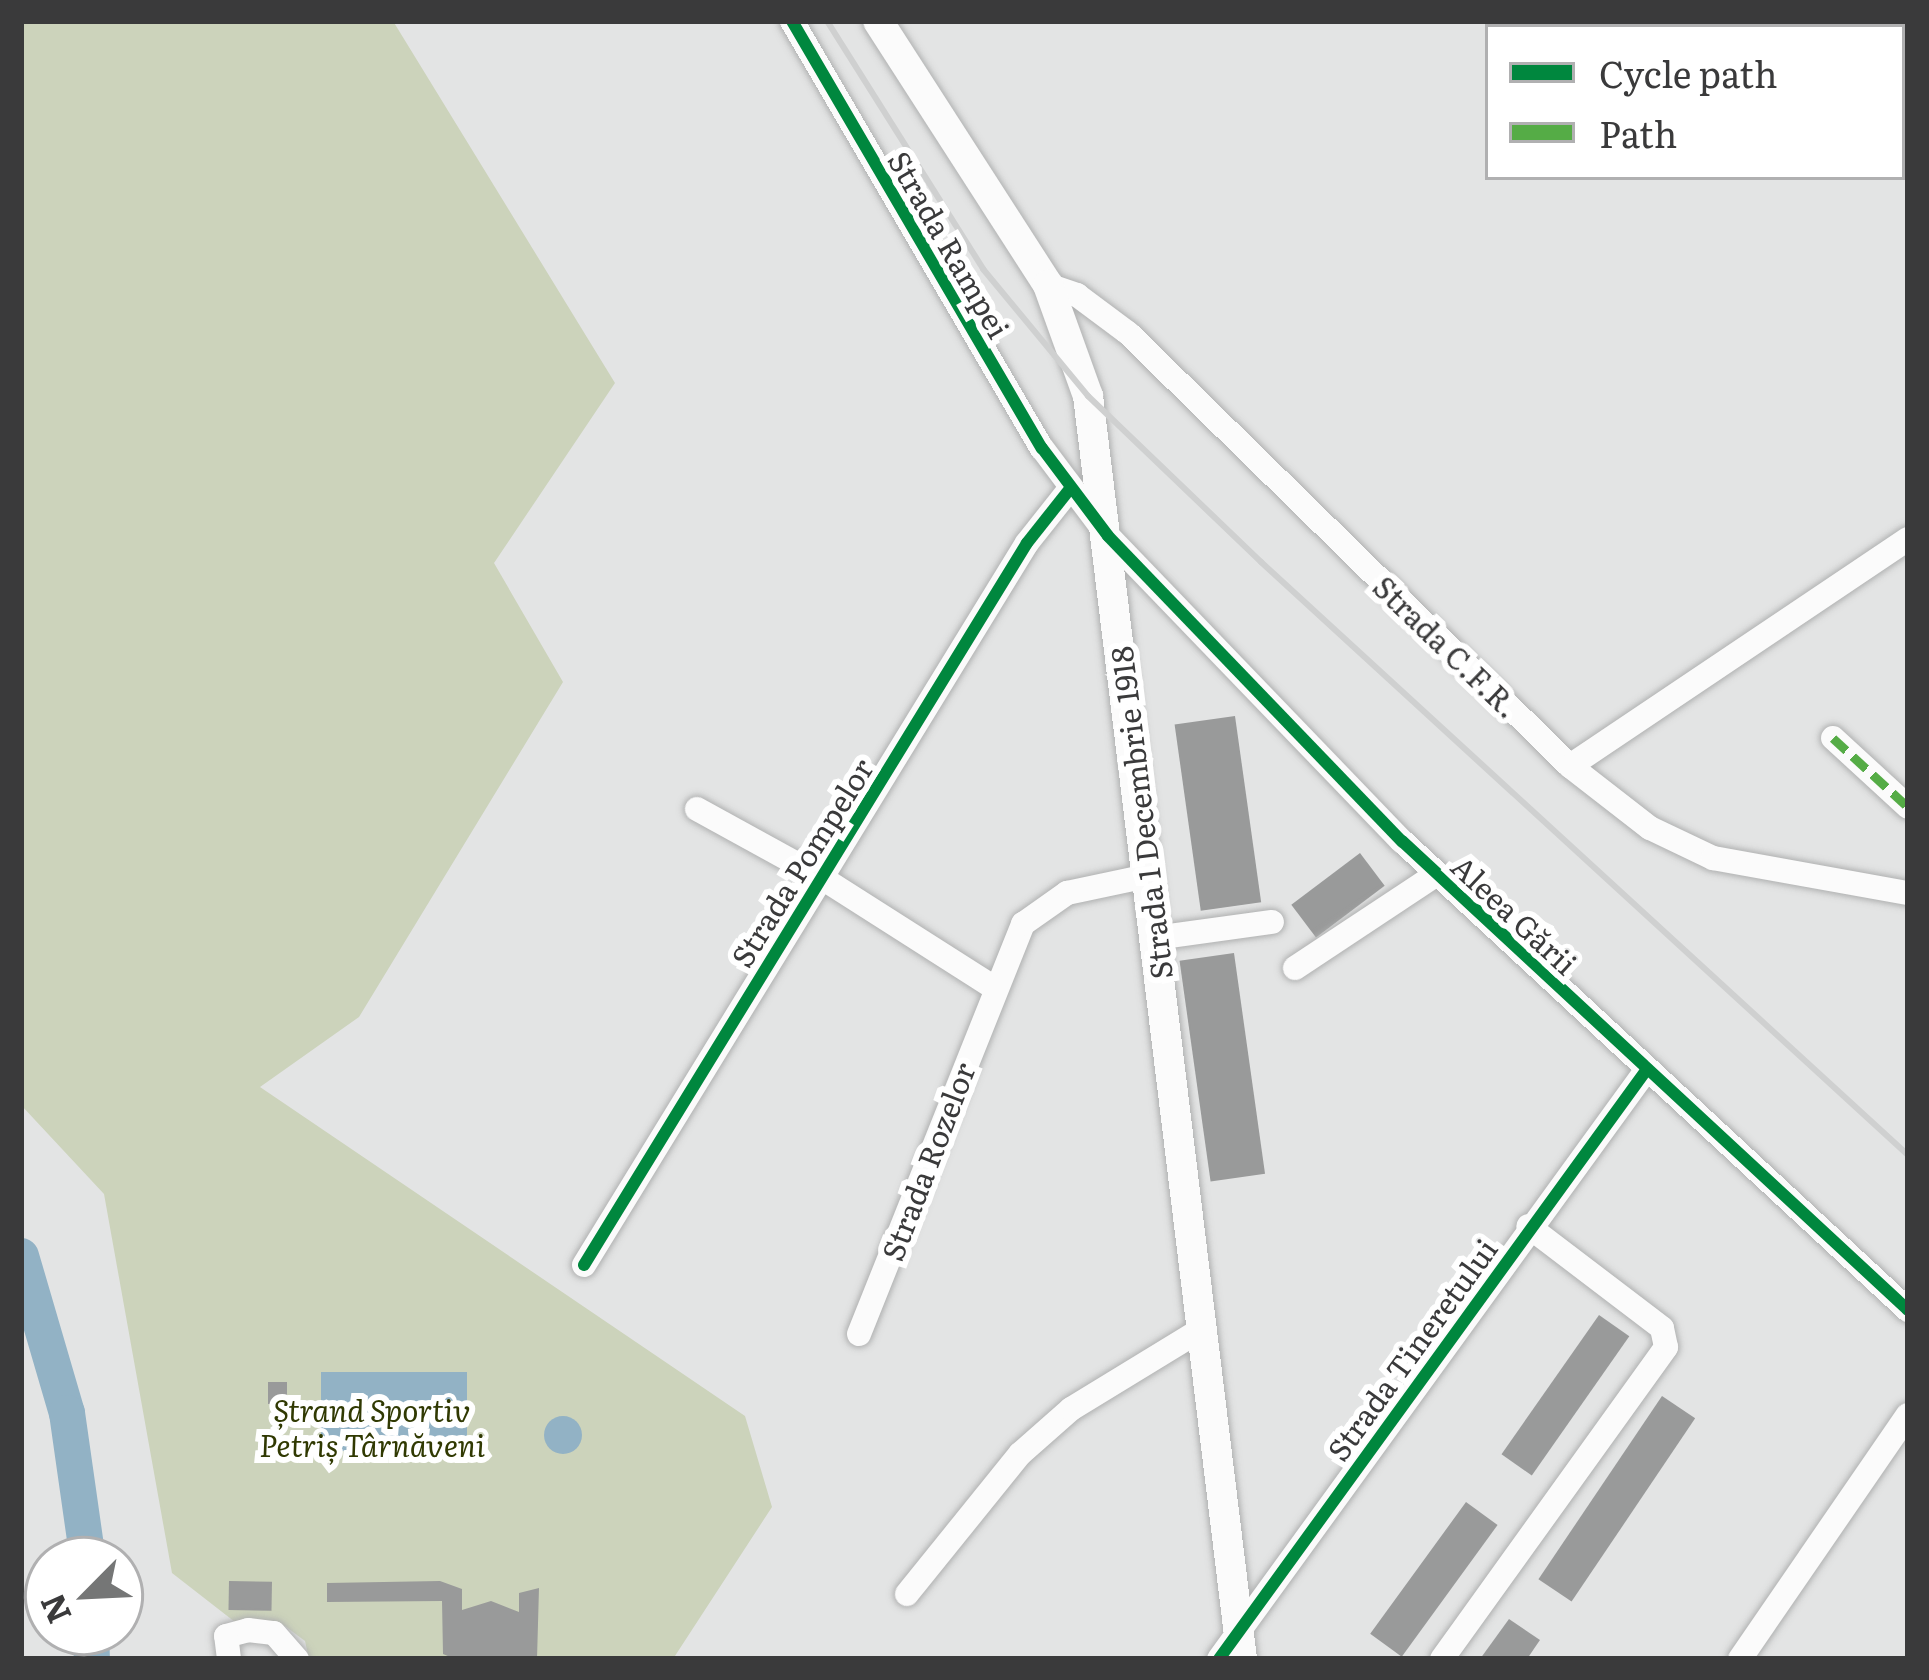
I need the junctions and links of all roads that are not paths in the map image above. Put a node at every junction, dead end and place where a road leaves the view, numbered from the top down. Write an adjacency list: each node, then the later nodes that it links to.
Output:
1 (791, 21): 4 (street, Strada Rampei)
2 (878, 21): 3 (main road, Strada 1 Decembrie 1918)
3 (1048, 285): 5 (main road, Strada 1 Decembrie 1918); 8 (street, Strada C.F.R.)
4 (1069, 490): 5 (street, Strada Rampei); 13 (street, Strada Pompelor)
5 (1108, 536): 11 (street, Aleea Gării); 12 (main road, Strada 1 Decembrie 1918)
6 (1908, 539): 8 (street)
7 (1833, 738): 9 (street)
8 (1570, 766): 14 (street, Strada C.F.R.)
9 (1908, 807)
10 (697, 808): 13 (street)
11 (1438, 874): 17 (street); 19 (street, Aleea Gării)
12 (1147, 875): 16 (main road, Strada 1 Decembrie 1918); 18 (street, Strada Rozelor)
13 (819, 876): 18 (street); 21 (street, Strada Pompelor)
14 (1908, 893)
15 (1272, 922): 16 (street)
16 (1155, 938): 23 (main road, Strada 1 Decembrie 1918)
17 (1295, 968)
18 (995, 988): 24 (street, Strada Rozelor)
19 (1647, 1069): 20 (street, Strada Tineretului); 22 (street, Aleea Gării)
20 (1528, 1226): 27 (street, Strada Tineretului); 31 (street)
21 (584, 1265)
22 (1908, 1310)
23 (1202, 1329): 26 (street); 27 (main road, Strada 1 Decembrie 1918)
24 (859, 1334)
25 (1908, 1414): 32 (street)
26 (907, 1594)
27 (1241, 1645): 30 (street, Strada Tineretului)
28 (229, 1659): 29 (street)
29 (297, 1659)
30 (1219, 1659)
31 (1442, 1659)
32 (1740, 1659)

